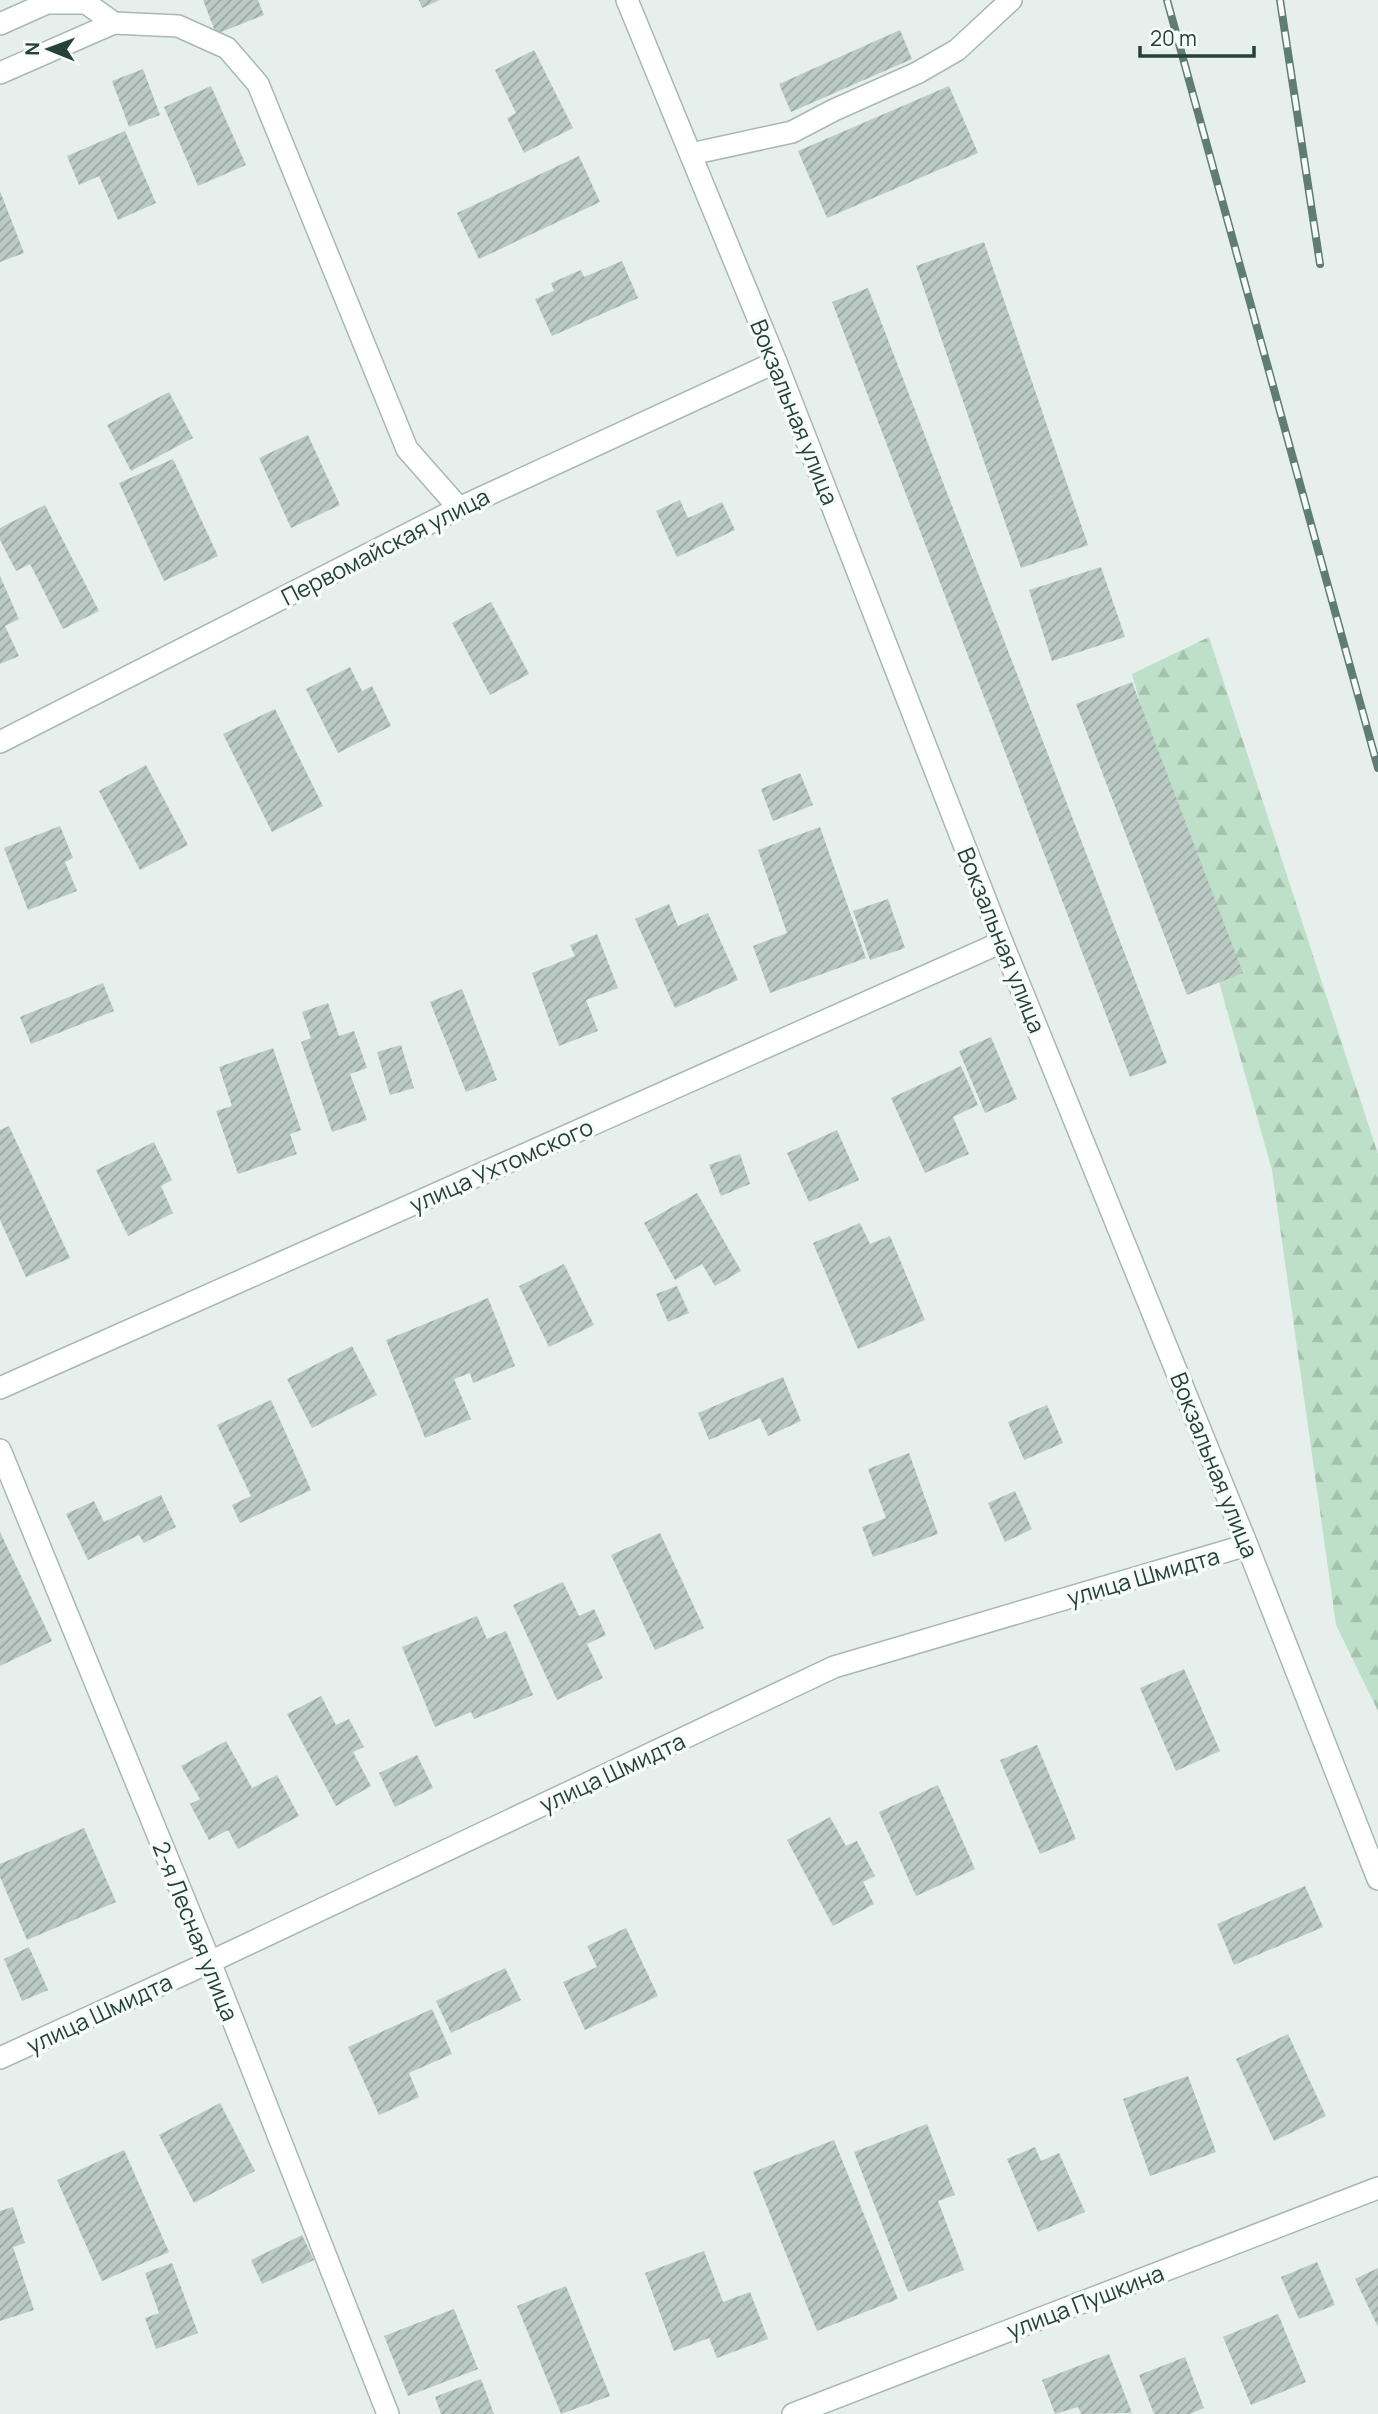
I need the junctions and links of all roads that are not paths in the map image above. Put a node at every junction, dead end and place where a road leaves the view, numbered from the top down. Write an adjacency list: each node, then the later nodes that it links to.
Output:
1 (1011, 0): 6 (street)
2 (631, 3): 6 (street, Вокзальная улица)
3 (114, 23): 4 (street); 5 (street); 8 (street)
4 (0, 24)
5 (0, 73)
6 (691, 154): 7 (street, Вокзальная улица)
7 (776, 362): 8 (street, Первомайская улица); 10 (street, Вокзальная улица)
8 (459, 508): 9 (street, Первомайская улица)
9 (0, 742)
10 (1003, 942): 11 (street, улица Ухтомского); 13 (street, Вокзальная улица)
11 (0, 1388)
12 (0, 1450): 15 (street, 2-я Лесная улица)
13 (1247, 1545): 14 (street, Вокзальная улица); 15 (street, улица Шмидта)
14 (1378, 1879)
15 (210, 1962): 16 (street, улица Шмидта); 18 (street, 2-я Лесная улица)
16 (0, 2058)
17 (1378, 2188): 19 (street, улица Пушкина)
18 (388, 2414)
19 (793, 2414)

